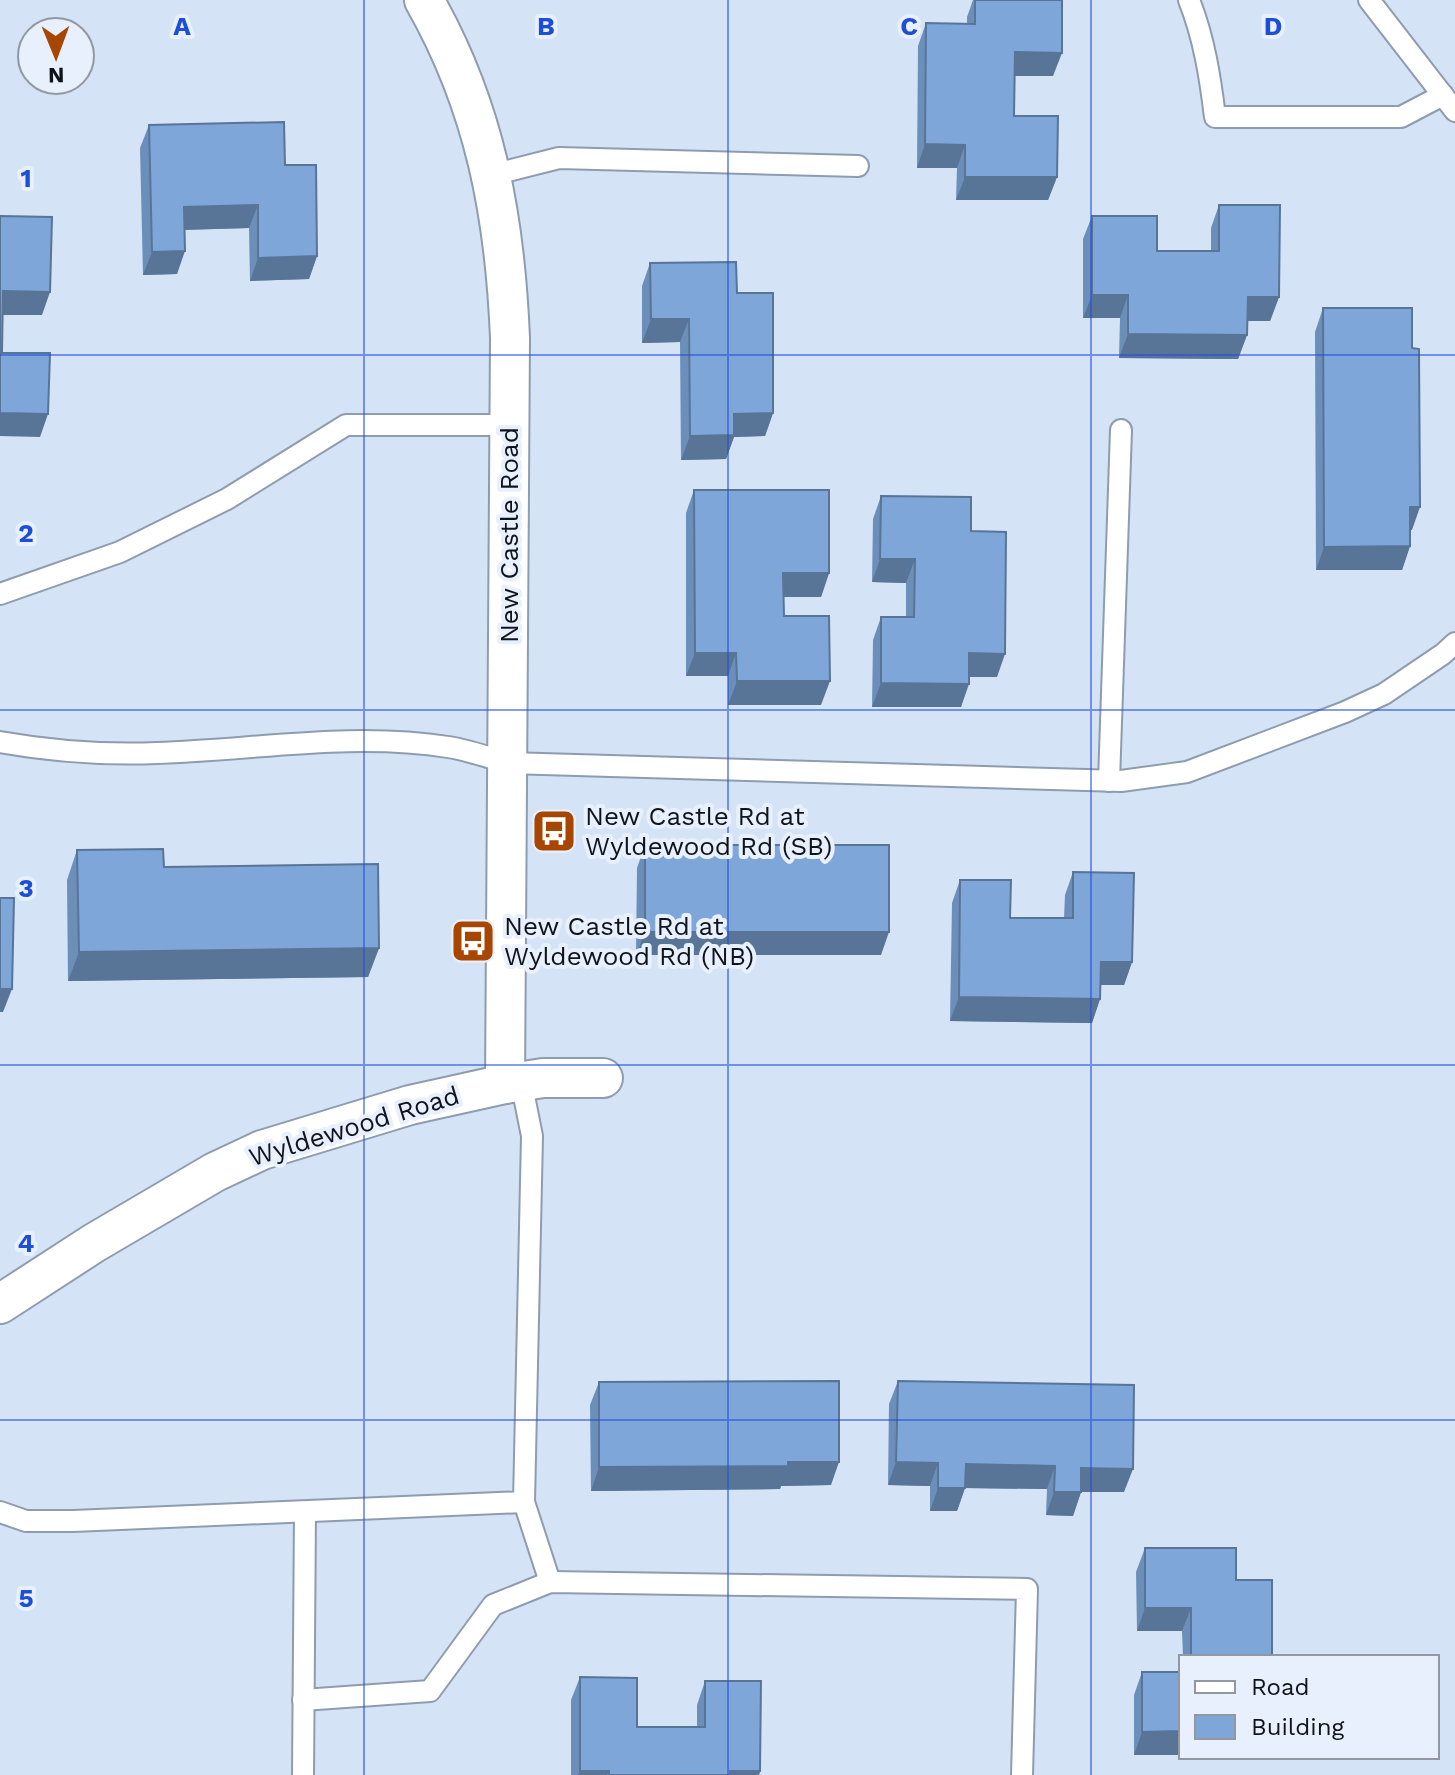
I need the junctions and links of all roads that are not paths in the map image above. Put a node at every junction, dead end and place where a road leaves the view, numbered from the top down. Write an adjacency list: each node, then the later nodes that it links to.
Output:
1 (424, 0): 6 (street, New Castle Road)
2 (1189, 0): 4 (lane)
3 (1369, 0): 4 (lane)
4 (1449, 103)
5 (858, 166): 6 (lane)
6 (492, 175): 7 (street, New Castle Road)
7 (509, 425): 9 (lane); 12 (street, New Castle Road)
8 (1121, 430): 13 (lane)
9 (0, 594)
10 (1455, 643): 13 (lane)
11 (0, 742): 12 (lane)
12 (507, 763): 13 (lane); 15 (street, New Castle Road)
13 (1109, 781)
14 (603, 1078): 15 (street, Wyldewood Road)
15 (513, 1083): 16 (street, Wyldewood Road); 17 (lane)
16 (0, 1304)
17 (524, 1502): 19 (lane); 20 (lane)
18 (0, 1512): 19 (lane)
19 (305, 1512): 21 (lane)
20 (550, 1582): 21 (lane); 23 (lane)
21 (303, 1700): 22 (lane)
22 (303, 1775)
23 (1022, 1775)

